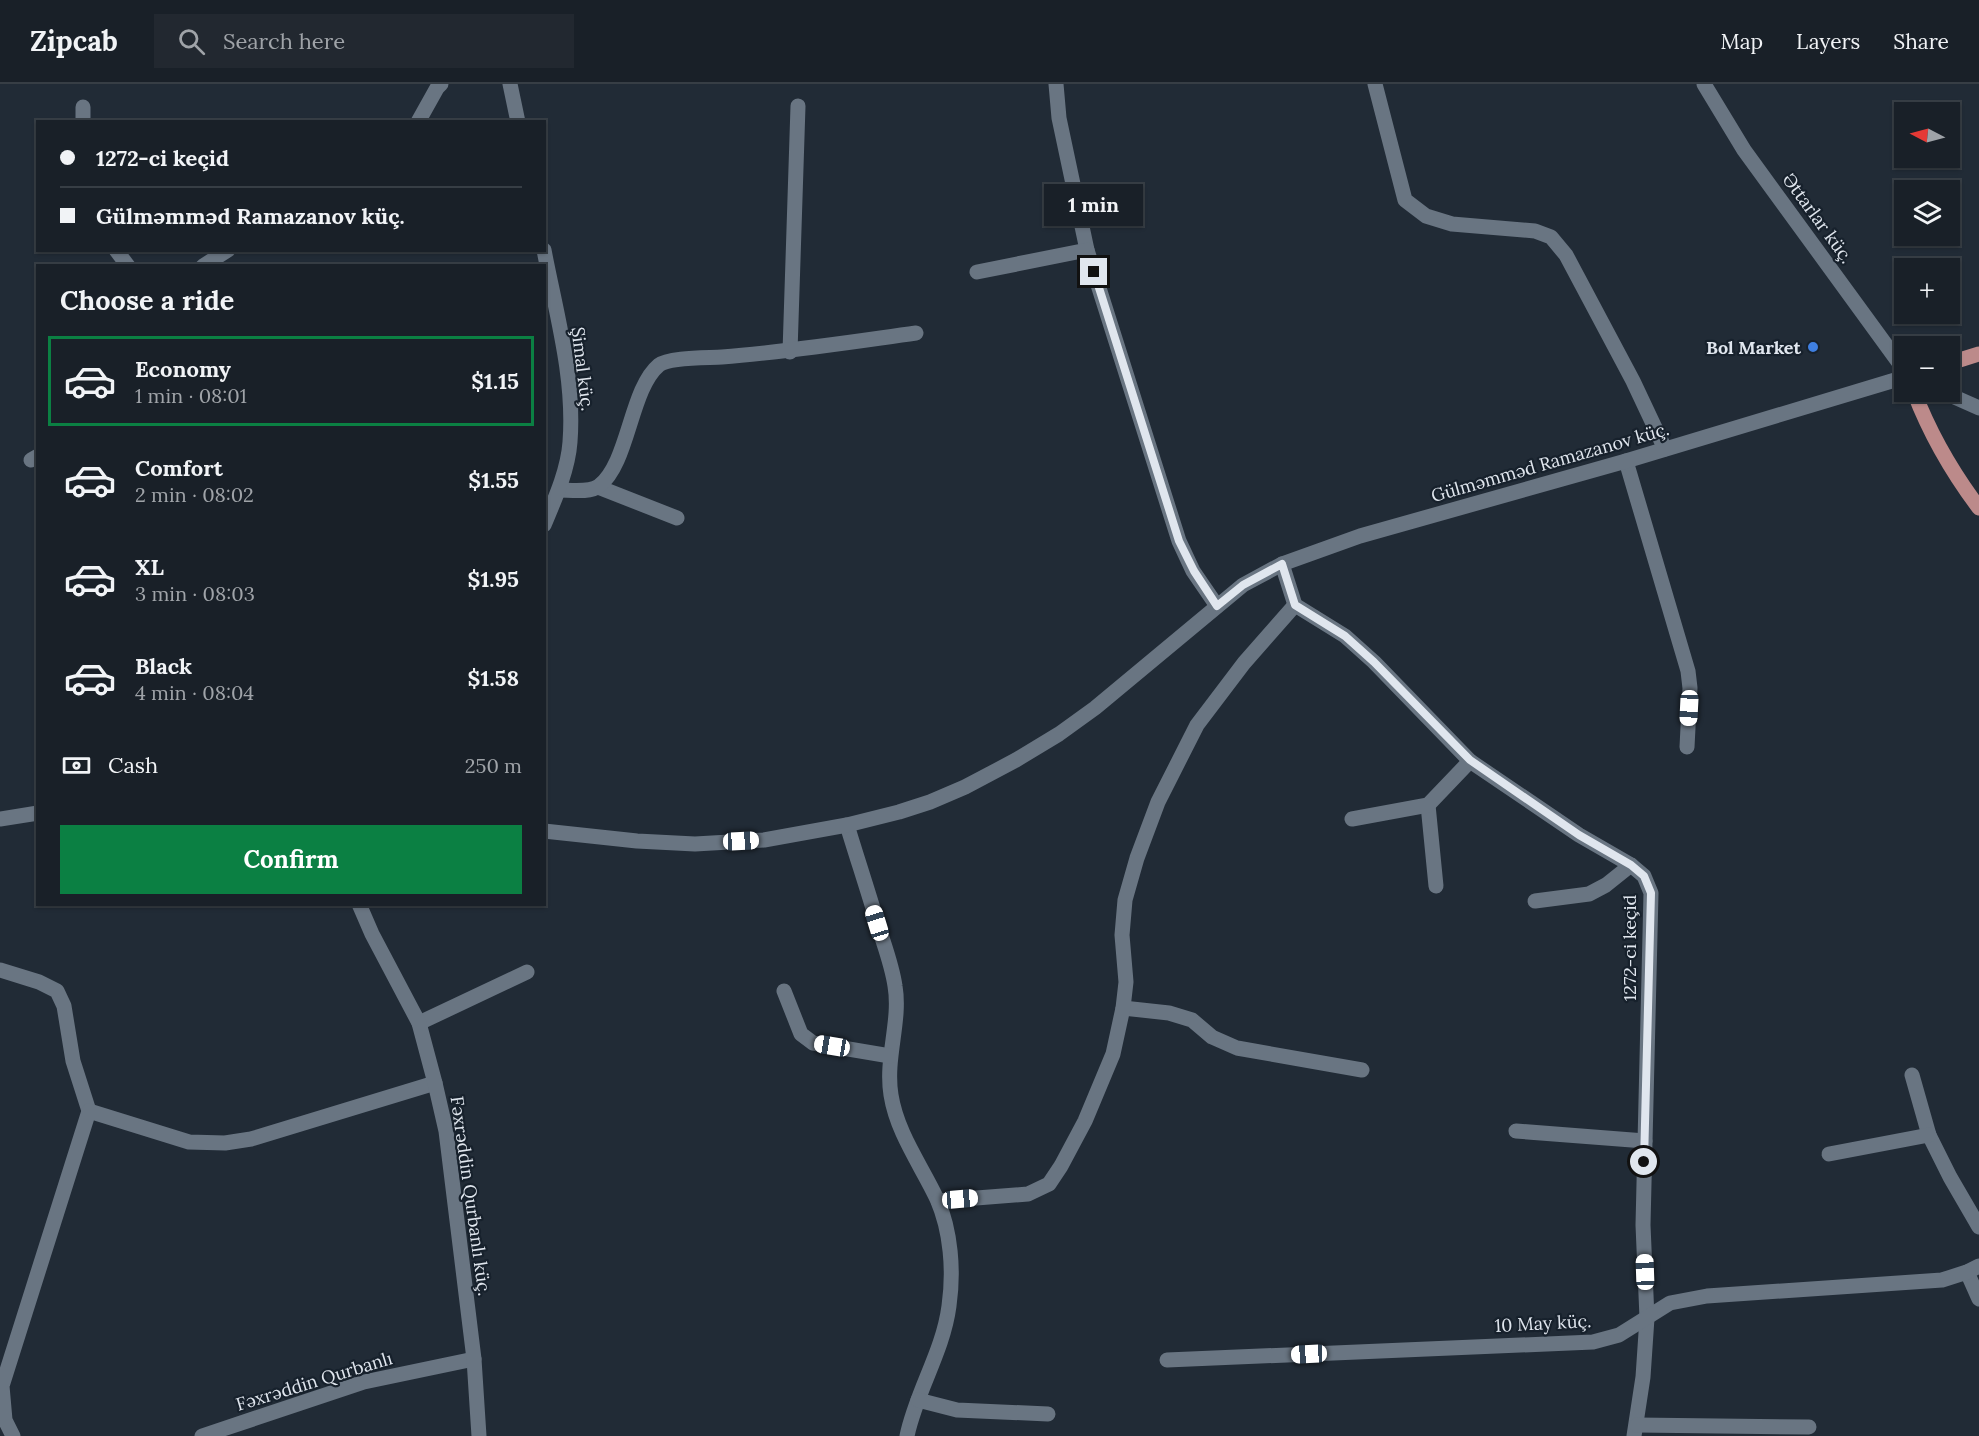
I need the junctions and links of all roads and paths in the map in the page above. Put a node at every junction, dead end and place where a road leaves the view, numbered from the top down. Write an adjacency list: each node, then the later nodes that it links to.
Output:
1 (441, 84): 7 (street)
2 (510, 84): 8 (street)
3 (1056, 84): 9 (street)
4 (1375, 84): 23 (street)
5 (1704, 84): 17 (street, Əttarlar küç.)
6 (798, 106): 15 (street)
7 (419, 120)
8 (518, 120)
9 (1087, 250): 13 (street); 32 (street)
10 (225, 252): 12 (street)
11 (544, 252): 26 (street, Şimal küç.)
12 (206, 264)
13 (977, 272)
14 (916, 333): 15 (street)
15 (790, 352): 25 (street)
16 (1979, 354): 18 (main road)
17 (1894, 356)
18 (1960, 360)
19 (1894, 380): 23 (street, Gülməmməd Ramazanov küç.)
20 (1960, 400): 22 (street)
21 (1918, 402): 27 (main road)
22 (1979, 408)
23 (1665, 449): 24 (street, Gülməmməd Ramazanov küç.)
24 (1626, 461): 30 (street, Gülməmməd Ramazanov küç.); 33 (street)
25 (598, 487): 26 (street); 28 (street)
26 (559, 490): 29 (street, Şimal küç.)
27 (1979, 508)
28 (677, 518)
29 (546, 520)
30 (1282, 564): 31 (street); 32 (street, Gülməmməd Ramazanov küç.)
31 (1295, 605): 34 (street, 1272-ci keçid); 48 (street)
32 (1217, 606): 39 (street, Gülməmməd Ramazanov küç.)
33 (1687, 747)
34 (1470, 760): 35 (street); 41 (street, 1272-ci keçid)
35 (1428, 805): 38 (street); 42 (street)
36 (36, 813): 37 (street)
37 (0, 819)
38 (1352, 819)
39 (847, 825): 40 (street, Gülməmməd Ramazanov küç.); 50 (street)
40 (546, 831)
41 (1631, 865): 43 (street); 57 (street, 1272-ci keçid)
42 (1436, 886)
43 (1534, 901)
44 (360, 906): 49 (street, Fəxrəddin Qurbanlı küç.)
45 (0, 970): 54 (street)
46 (527, 972): 49 (street)
47 (784, 991): 50 (street)
48 (1123, 1008): 51 (street); 59 (street)
49 (418, 1023): 53 (street, Fəxrəddin Qurbanlı küç.)
50 (890, 1056): 59 (street)
51 (1362, 1070)
52 (1912, 1075): 56 (street)
53 (435, 1083): 54 (street); 64 (street, Fəxrəddin Qurbanlı küç.)
54 (89, 1111): 70 (street)
55 (1516, 1131): 57 (street)
56 (1929, 1135): 58 (street); 60 (street)
57 (1645, 1140): 63 (street, 1272-ci keçid)
58 (1829, 1154)
59 (938, 1201): 66 (street)
60 (1979, 1227)
61 (1973, 1269): 62 (street); 63 (street, 10 May küç.)
62 (1979, 1299)
63 (1647, 1318): 65 (street, 10 May küç.); 69 (street, 1272-ci keçid)
64 (474, 1359): 71 (street, Fəxrəddin Qurbanlı); 72 (street, Fəxrəddin Qurbanlı küç.)
65 (1167, 1360)
66 (918, 1400): 67 (street); 73 (street)
67 (1048, 1414)
68 (1809, 1427): 69 (street)
69 (1636, 1431)
70 (13, 1436)
71 (202, 1436)
72 (478, 1436)
73 (907, 1436)

